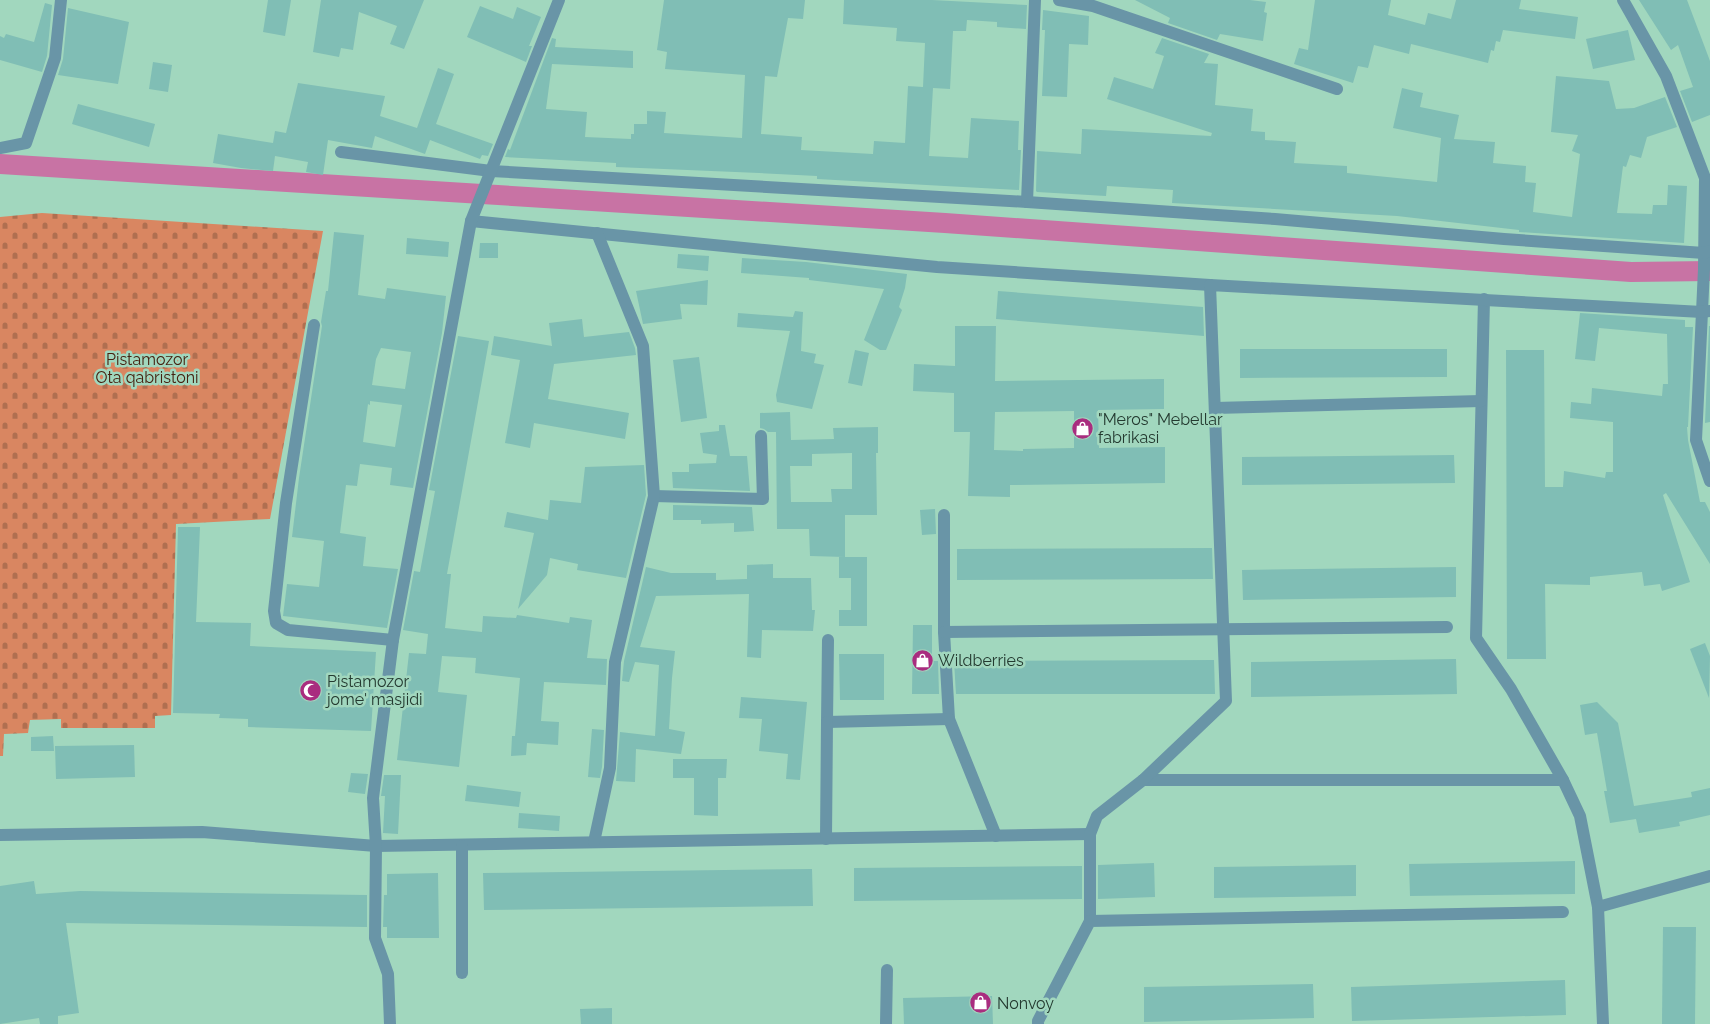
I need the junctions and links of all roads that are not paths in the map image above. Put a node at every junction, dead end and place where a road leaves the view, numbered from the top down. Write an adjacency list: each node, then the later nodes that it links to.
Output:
1 (61, 0): 7 (street)
2 (558, 0): 9 (street)
3 (1035, 0): 10 (street)
4 (1059, 0): 6 (street)
5 (1623, 0): 13 (street)
6 (1337, 89)
7 (0, 148)
8 (341, 152): 9 (street)
9 (491, 171): 10 (street); 11 (street)
10 (1027, 202): 13 (street)
11 (471, 221): 12 (street); 27 (street)
12 (597, 233): 14 (street); 22 (street)
13 (1707, 252): 16 (street)
14 (1210, 285): 15 (street); 19 (street)
15 (1484, 299): 16 (street); 18 (street)
16 (1705, 308): 21 (street)
17 (314, 325): 27 (street)
18 (1481, 401): 19 (street); 32 (street)
19 (1215, 408): 25 (street)
20 (761, 436): 22 (street)
21 (1710, 482)
22 (654, 496): 37 (street)
23 (944, 515): 26 (street)
24 (1447, 627): 25 (street)
25 (1223, 628): 26 (street); 31 (street)
26 (944, 632): 29 (street)
27 (393, 640): 38 (street)
28 (828, 640): 30 (street)
29 (949, 719): 30 (street); 35 (street)
30 (827, 722): 36 (street)
31 (1143, 780): 32 (street); 33 (street)
32 (1563, 780): 41 (street)
33 (1090, 834): 35 (street); 43 (street)
34 (0, 835): 38 (street)
35 (996, 836): 36 (street)
36 (826, 839): 37 (street)
37 (594, 842): 39 (street)
38 (376, 846): 39 (street); 46 (street)
39 (462, 846): 45 (street)
40 (1710, 876): 41 (street)
41 (1598, 907): 49 (street)
42 (1563, 912): 43 (street)
43 (1090, 921): 48 (street)
44 (887, 970): 47 (street)
45 (462, 974)
46 (390, 1024)
47 (886, 1024)
48 (1038, 1024)
49 (1603, 1024)

